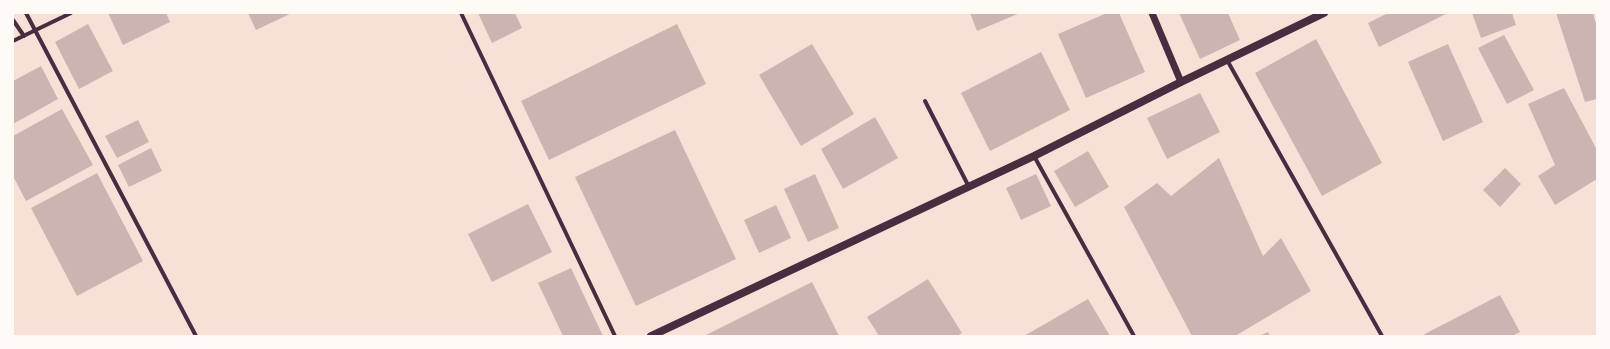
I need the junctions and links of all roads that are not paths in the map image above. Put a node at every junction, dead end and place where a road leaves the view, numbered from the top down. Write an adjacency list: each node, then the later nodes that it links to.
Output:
1 (26, 13): 7 (street)
2 (71, 13): 7 (street)
3 (461, 13): 17 (street)
4 (1152, 13): 11 (street)
5 (1324, 13): 10 (main road)
6 (13, 20): 8 (street)
7 (34, 30): 8 (street); 16 (street)
8 (24, 36): 9 (street)
9 (13, 41)
10 (1227, 60): 11 (main road); 19 (street)
11 (1181, 82): 13 (main road)
12 (925, 101): 14 (street)
13 (1034, 156): 14 (main road); 18 (street)
14 (969, 187): 15 (main road)
15 (654, 335)
16 (196, 336)
17 (615, 336)
18 (1134, 336)
19 (1382, 336)

